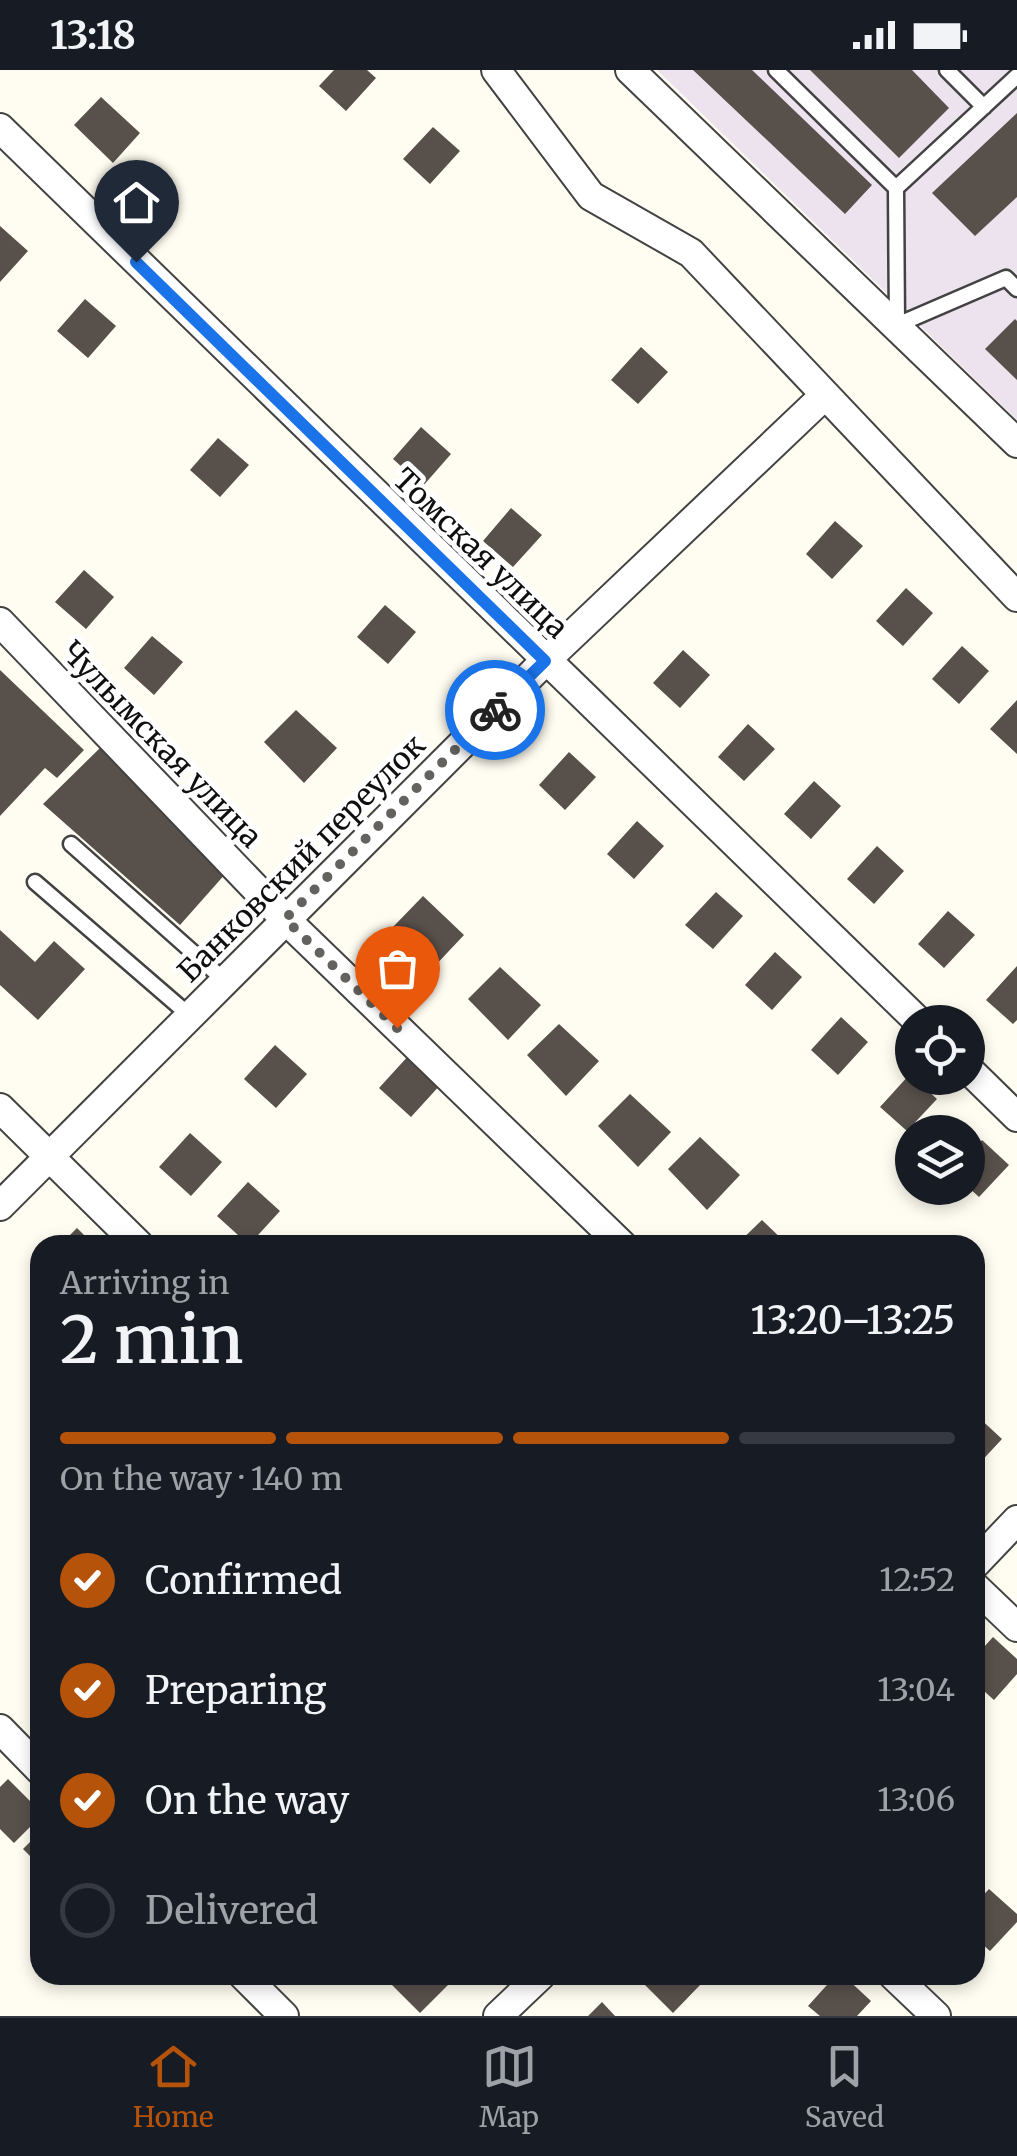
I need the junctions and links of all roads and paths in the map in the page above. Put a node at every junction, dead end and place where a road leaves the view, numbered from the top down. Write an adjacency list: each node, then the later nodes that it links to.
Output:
1 (496, 70): 11 (street)
2 (630, 70): 10 (street)
3 (776, 70): 8 (lane)
4 (947, 70): 6 (lane)
5 (1017, 76): 6 (lane)
6 (984, 107): 8 (lane)
7 (0, 128): 15 (street, Томская улица)
8 (896, 188): 10 (lane)
9 (1017, 289): 10 (lane)
10 (897, 324): 12 (street)
11 (825, 395): 13 (street); 15 (street, Банковский переулок)
12 (1017, 442)
13 (1017, 597)
14 (0, 622): 18 (street, Чулымская улица)
15 (545, 661): 18 (street, Банковский переулок); 20 (street, Томская улица)
16 (71, 844): 19 (lane)
17 (35, 882): 21 (lane)
18 (285, 919): 19 (street, Банковский переулок); 28 (street, Чулымская улица)
19 (224, 980): 21 (street, Банковский переулок)
20 (901, 1005)
21 (188, 1015): 25 (street, Банковский переулок)
22 (985, 1086): 24 (street)
23 (0, 1108): 25 (street)
24 (1017, 1117)
25 (48, 1157): 26 (street, Банковский переулок); 27 (street)
26 (0, 1206)
27 (129, 1235)
28 (612, 1235)
29 (1017, 1520): 30 (street)
30 (985, 1554)
31 (985, 1597): 32 (street)
32 (1017, 1627)
33 (0, 1729): 34 (street)
34 (30, 1760)
35 (253, 1985): 38 (street)
36 (531, 1985): 39 (street)
37 (903, 1985): 40 (street)
38 (284, 2016)
39 (498, 2016)
40 (936, 2016)

